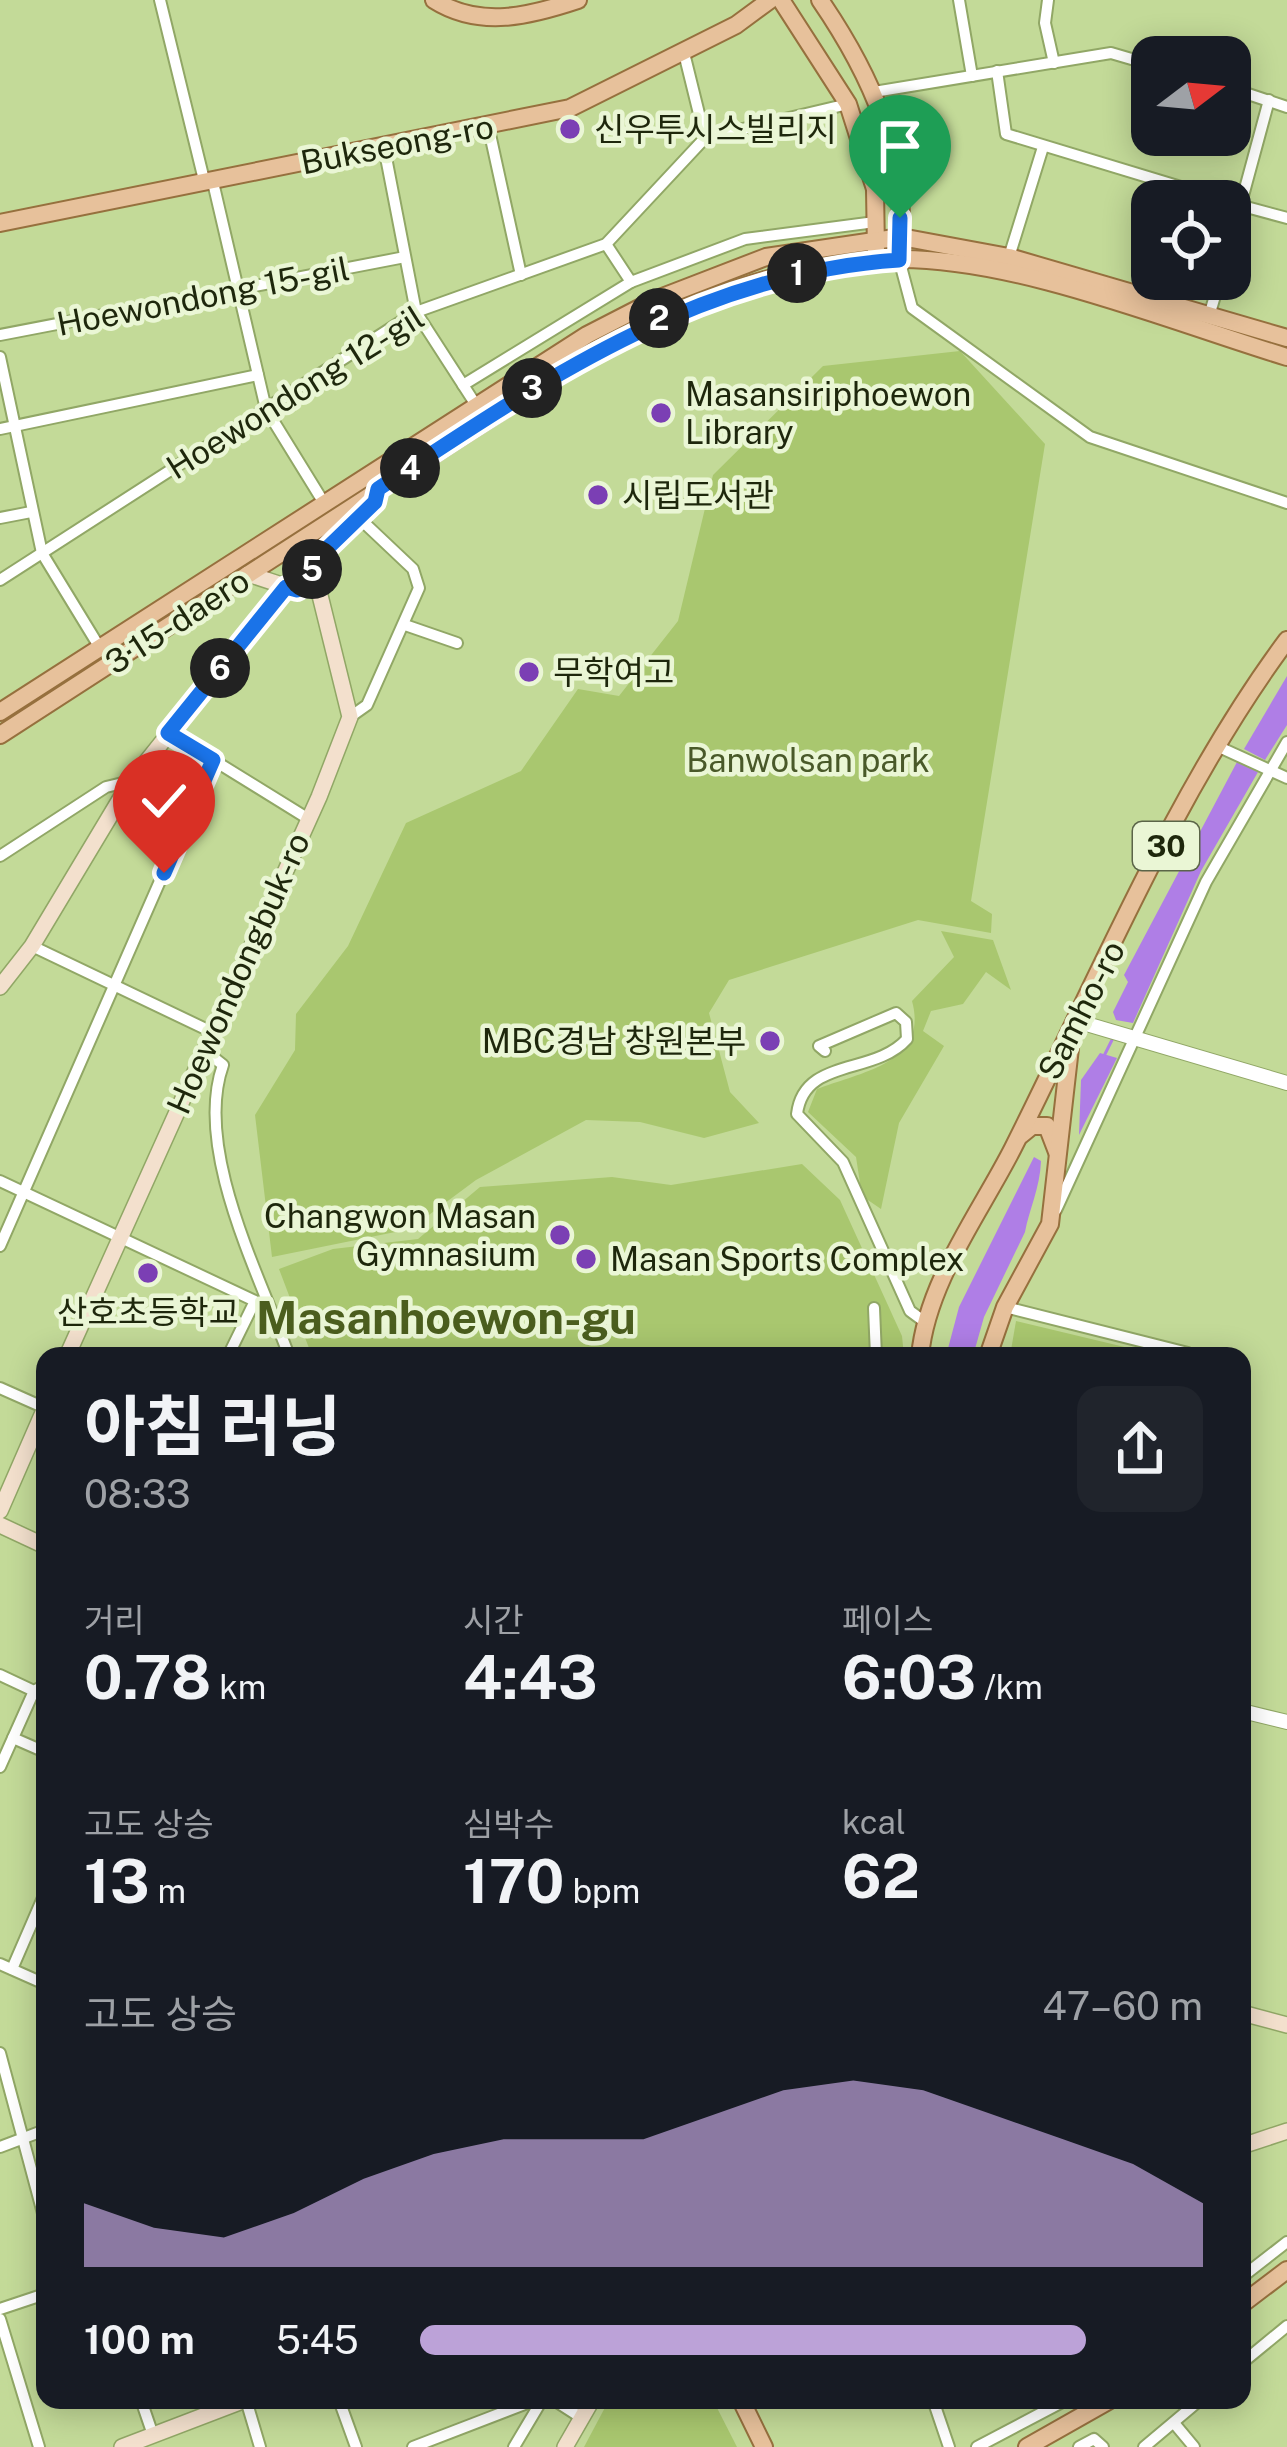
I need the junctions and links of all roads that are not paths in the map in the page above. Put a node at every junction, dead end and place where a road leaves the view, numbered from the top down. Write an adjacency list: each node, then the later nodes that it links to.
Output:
1 (160, 0): 23 (street)
2 (434, 0): 3 (main road)
3 (578, 0)
4 (770, 0): 9 (main road, Bukseong-ro)
5 (781, 0): 17 (main road)
6 (820, 0): 14 (main road)
7 (959, 0): 13 (street)
8 (1048, 0): 11 (street)
9 (684, 52): 19 (main road, Bukseong-ro); 20 (street)
10 (1131, 59): 11 (street)
11 (1054, 63): 12 (street)
12 (997, 71): 13 (street); 22 (street)
13 (972, 76): 14 (street)
14 (874, 92): 30 (main road)
15 (1251, 94): 16 (street)
16 (1269, 100): 18 (street); 25 (street)
17 (848, 104): 20 (street); 29 (main road)
18 (1287, 107)
19 (488, 125): 21 (main road, Bukseong-ro); 36 (street)
20 (705, 138): 31 (street, Hoewondong 12-gil)
21 (384, 147): 23 (main road, Bukseong-ro); 32 (street)
22 (1043, 147): 24 (street); 33 (street)
23 (208, 179): 28 (main road, Bukseong-ro); 38 (street)
24 (1155, 180)
25 (1241, 180)
26 (1251, 208): 27 (street)
27 (1287, 218)
28 (0, 223)
29 (875, 231): 30 (main road, 3·15-daero); 35 (main road); 37 (street); 48 (main road, 3·15-daero)
30 (901, 237): 33 (main road, 3·15-daero); 34 (main road)
31 (606, 244): 36 (street, Hoewondong 12-gil); 37 (street)
32 (405, 257): 38 (street, Hoewondong 15-gil); 40 (street)
33 (1009, 257): 41 (main road, 3·15-daero)
34 (899, 260): 35 (main road, 3·15-daero); 45 (main road, 3·15-daero); 53 (street)
35 (876, 261): 52 (main road, 3·15-daero)
36 (521, 274): 40 (street, Hoewondong 12-gil)
37 (631, 282): 47 (street)
38 (240, 291): 42 (street, Hoewondong 15-gil); 46 (street)
39 (1214, 300): 41 (street)
40 (416, 312): 47 (street); 49 (street, Hoewondong 12-gil)
41 (1209, 316): 43 (main road, 3·15-daero)
42 (0, 335)
43 (1287, 338)
44 (0, 357): 50 (street)
45 (1287, 357)
46 (258, 375): 49 (street); 50 (street)
47 (463, 385): 48 (street)
48 (476, 405): 54 (main road, 3·15-daero)
49 (266, 409): 54 (street); 58 (street, Hoewondong 12-gil)
50 (15, 426): 51 (street); 55 (street)
51 (0, 429)
52 (378, 489): 56 (main road); 59 (main road, 3·15-daero)
53 (1287, 502)
54 (324, 503): 67 (main road, 3·15-daero)
55 (32, 512): 57 (street); 58 (street)
56 (358, 517): 61 (main road); 64 (street)
57 (0, 518)
58 (42, 553): 60 (street, Hoewondong 12-gil); 67 (street)
59 (248, 574): 62 (main road); 72 (main road, 3·15-daero)
60 (0, 580)
61 (313, 581): 62 (main road); 70 (main road)
62 (286, 587): 71 (main road)
63 (1287, 622): 68 (main road, Samho-ro)
64 (405, 625): 65 (street); 70 (street)
65 (458, 643)
66 (1287, 644): 68 (main road, Samho-ro)
67 (100, 648): 69 (main road, 3·15-daero)
68 (1262, 673): 74 (main road, Samho-ro / 30)
69 (0, 712)
70 (350, 717): 79 (main road, Hoewondongbuk-ro)
71 (168, 733): 75 (street); 78 (main road)
72 (0, 735)
73 (1287, 742): 76 (street)
74 (1219, 747): 76 (street); 84 (main road, Samho-ro / 30)
75 (213, 760): 79 (street); 82 (street)
76 (1266, 769): 77 (street); 86 (street)
77 (1287, 778)
78 (131, 781): 80 (street); 81 (main road)
79 (307, 818): 85 (main road, Hoewondongbuk-ro)
80 (0, 856)
81 (32, 946): 82 (street); 83 (main road)
82 (115, 985): 85 (street); 93 (street)
83 (0, 987)
84 (1073, 1020): 86 (street); 90 (main road, Samho-ro); 91 (main road)
85 (212, 1032): 87 (main road, Hoewondongbuk-ro)
86 (1133, 1041): 89 (street); 94 (street)
87 (204, 1050): 95 (main road, Hoewondongbuk-ro); 97 (street)
88 (825, 1051): 101 (street)
89 (1287, 1083)
90 (1014, 1145): 91 (main road); 101 (main road, Samho-ro)
91 (1059, 1177): 94 (main road)
92 (0, 1181): 93 (street)
93 (24, 1191): 95 (street); 96 (street)
94 (1050, 1224): 99 (main road)
95 (119, 1236): 98 (street); 102 (main road, Hoewondongbuk-ro)
96 (0, 1246)
97 (265, 1289): 98 (street); 104 (street)
98 (255, 1300): 103 (street)
99 (1005, 1306): 107 (main road); 108 (street)
100 (874, 1308): 105 (street)
101 (925, 1322): 106 (main road, Samho-ro)
102 (72, 1347)
103 (232, 1347)
104 (286, 1347)
105 (876, 1347)
106 (921, 1347)
107 (991, 1347)
108 (1165, 1347)
109 (0, 1388): 110 (street)
110 (36, 1404)
111 (36, 1429): 112 (main road)
112 (0, 1511)
113 (0, 1525): 114 (main road)
114 (36, 1542)
115 (0, 1675): 116 (street)
116 (36, 1687)
117 (36, 1694): 120 (street)
118 (1251, 1713): 119 (street)
119 (1287, 1722)
120 (13, 1738): 121 (street); 122 (street)
121 (36, 1748)
122 (0, 1767)
123 (36, 1910): 124 (street)
124 (6, 1967): 125 (street)
125 (36, 1980)
126 (1251, 2015): 127 (main road)
127 (1287, 2025)
128 (0, 2053): 131 (street)
129 (1287, 2131): 132 (main road)
130 (36, 2133): 131 (street)
131 (22, 2138): 133 (street); 134 (street)
132 (1251, 2143)
133 (0, 2147)
134 (36, 2189)
135 (1287, 2242): 136 (street)
136 (1251, 2270)
137 (1287, 2270): 139 (main road)
138 (36, 2297): 140 (street)
139 (1251, 2297)
140 (0, 2309)
141 (0, 2319): 160 (street)
142 (1287, 2326): 143 (street)
143 (1251, 2356)
144 (144, 2409): 159 (street)
145 (222, 2409): 159 (main road)
146 (249, 2409): 162 (street)
147 (342, 2409): 163 (street)
148 (515, 2409): 164 (street)
149 (534, 2409): 165 (street)
150 (568, 2409): 157 (street)
151 (587, 2409): 157 (main road)
152 (745, 2409): 167 (main road)
153 (936, 2409): 168 (street)
154 (1049, 2409): 169 (street)
155 (1094, 2409): 170 (main road)
156 (1190, 2409): 158 (street)
157 (582, 2418): 166 (main road)
158 (1174, 2423): 173 (street); 174 (street)
159 (153, 2435): 161 (main road)
160 (39, 2447)
161 (122, 2447)
162 (260, 2447)
163 (356, 2447)
164 (412, 2447)
165 (514, 2447)
166 (566, 2447)
167 (764, 2447)
168 (950, 2447)
169 (977, 2447)
170 (1027, 2447)
171 (1079, 2447): 172 (street)
172 (1103, 2447)
173 (1144, 2447)
174 (1194, 2447)

